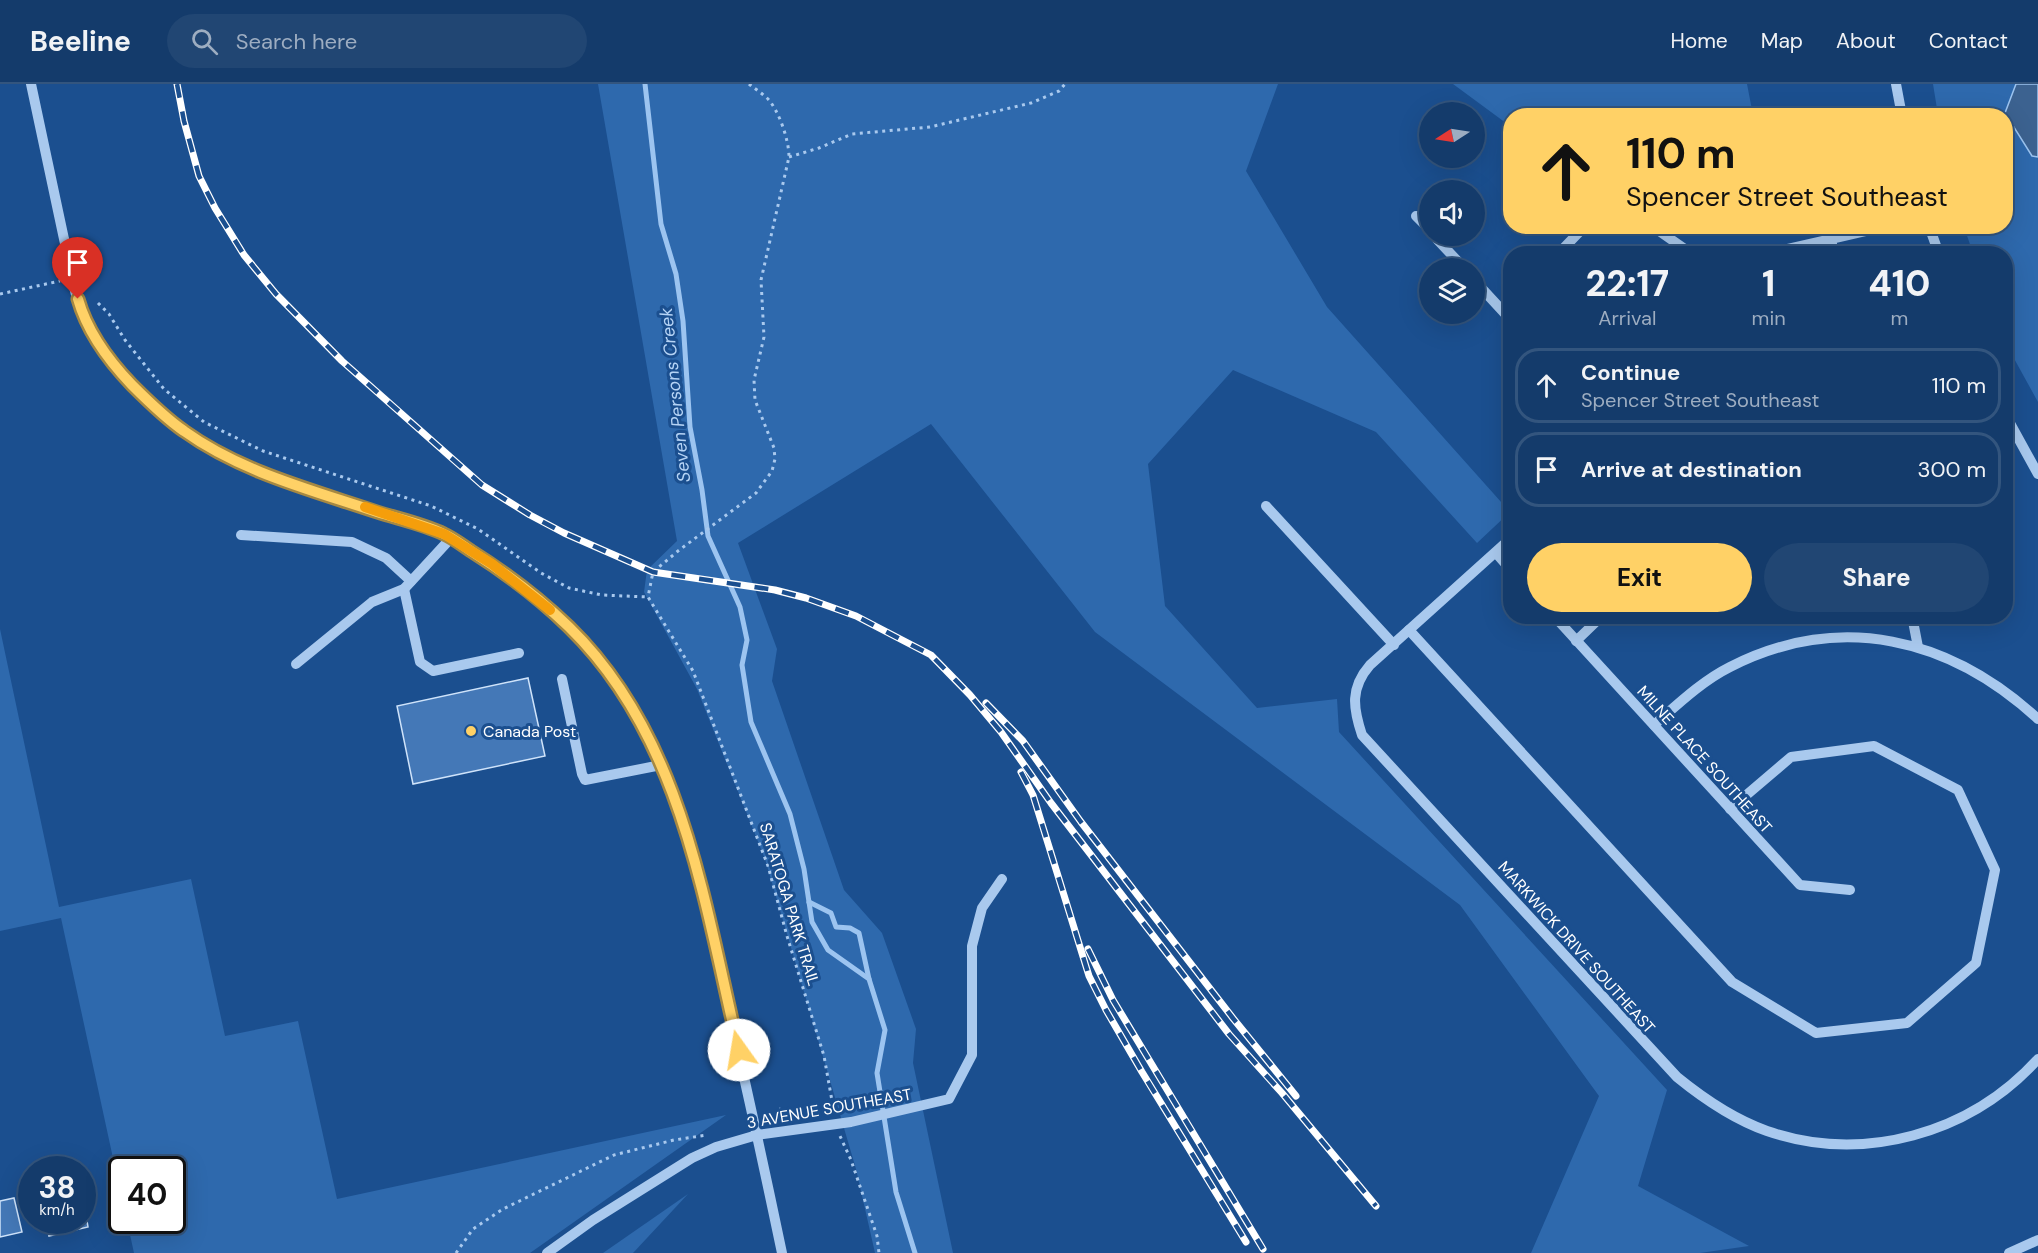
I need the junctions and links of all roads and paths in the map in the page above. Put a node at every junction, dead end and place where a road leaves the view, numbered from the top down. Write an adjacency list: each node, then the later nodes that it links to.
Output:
1 (31, 84): 19 (street)
2 (749, 84): 6 (path)
3 (1065, 84): 6 (path)
4 (1896, 84): 5 (street)
5 (1900, 108)
6 (789, 157): 33 (path)
7 (1416, 216): 8 (street)
8 (1419, 219)
9 (1577, 234): 14 (street)
10 (1663, 234): 15 (street)
11 (1853, 234): 12 (street)
12 (1831, 239): 16 (street); 17 (street)
13 (1443, 246): 18 (street)
14 (1566, 246)
15 (1681, 246)
16 (1801, 246)
17 (1832, 246)
18 (1455, 258)
19 (73, 278): 21 (path); 28 (street)
20 (1485, 291): 23 (street)
21 (0, 294)
22 (98, 303): 33 (path)
23 (1502, 309)
24 (2013, 429): 25 (street)
25 (2038, 474)
26 (1266, 506): 39 (street)
27 (241, 536): 32 (street)
28 (451, 538): 32 (street); 46 (street)
29 (1503, 546): 30 (street, MARKWICK DRIVE SOUTHEAST)
30 (1496, 553): 31 (street); 37 (street, MARKWICK DRIVE SOUTHEAST)
31 (1503, 561)
32 (407, 585): 41 (street); 42 (street)
33 (648, 597): 51 (path, SARATOGA PARK TRAIL)
34 (1561, 624): 38 (street, MILNE PLACE SOUTHEAST)
35 (1594, 624): 38 (street)
36 (1914, 624): 40 (street)
37 (1409, 630): 39 (street, MARKWICK DRIVE SOUTHEAST); 47 (street)
38 (1576, 641): 45 (street, MILNE PLACE SOUTHEAST)
39 (1394, 645): 50 (street, MARKWICK DRIVE SOUTHEAST)
40 (1918, 647): 44 (street); 45 (street)
41 (519, 653)
42 (296, 664)
43 (562, 680): 46 (street)
44 (2038, 719)
45 (1654, 724): 47 (street, MILNE PLACE SOUTHEAST)
46 (661, 765): 53 (street)
47 (1730, 809): 49 (street, MILNE PLACE SOUTHEAST)
48 (1002, 879): 51 (street, 3 AVENUE SOUTHEAST)
49 (1850, 890)
50 (2038, 1059)
51 (836, 1124): 53 (street, 3 AVENUE SOUTHEAST); 58 (path, SARATOGA PARK TRAIL)
52 (711, 1134): 55 (path)
53 (757, 1135): 56 (street, 3 AVENUE SOUTHEAST); 57 (street)
54 (2038, 1240): 59 (street)
55 (456, 1253)
56 (547, 1253)
57 (782, 1253)
58 (879, 1253)
59 (2009, 1253)

